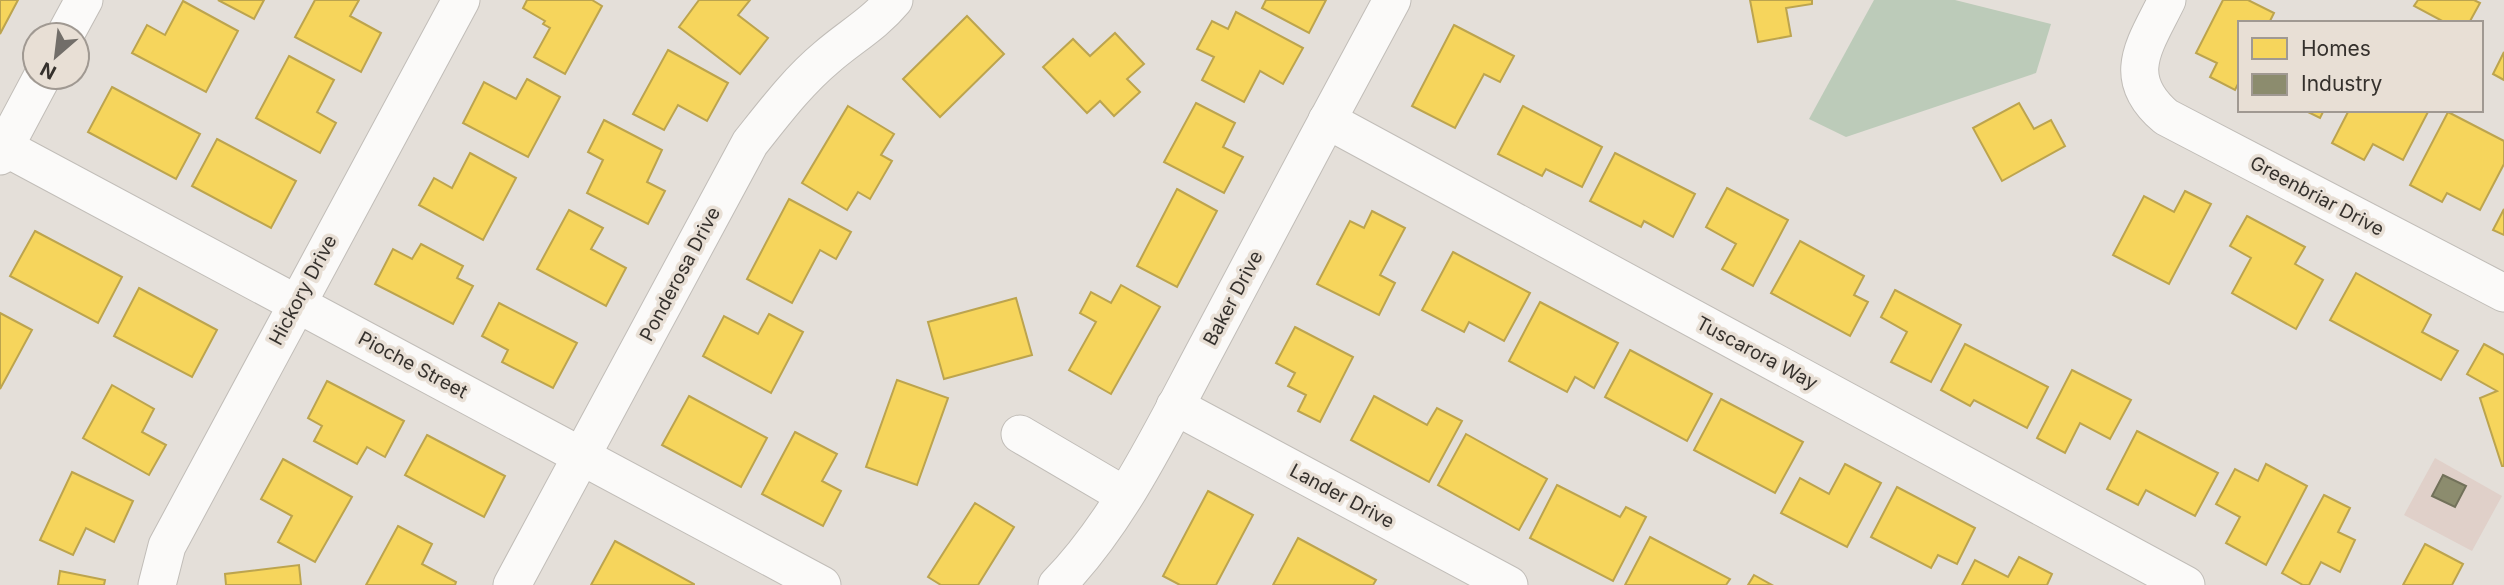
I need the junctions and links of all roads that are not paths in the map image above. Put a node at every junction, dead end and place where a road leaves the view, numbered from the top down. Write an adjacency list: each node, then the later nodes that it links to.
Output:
1 (84, 0): 6 (street)
2 (461, 0): 11 (street, Hickory Drive)
3 (894, 0): 14 (street, Ponderosa Drive)
4 (1392, 0): 8 (street, Baker Drive)
5 (2167, 0): 10 (street, Greenbriar Drive)
6 (73, 21)
7 (34, 91): 9 (street)
8 (1327, 120): 12 (street, Baker Drive); 21 (street, Tuscarora Way)
9 (2, 151): 11 (street, Pioche Street)
10 (2504, 293)
11 (296, 302): 14 (street, Pioche Street); 16 (street, Hickory Drive)
12 (1175, 406): 15 (street, Baker Drive); 20 (street, Lander Drive)
13 (1020, 434): 15 (street)
14 (583, 457): 17 (street, Ponderosa Drive); 18 (street, Pioche Street)
15 (1124, 495): 19 (street, Baker Drive)
16 (157, 585)
17 (512, 585)
18 (822, 585)
19 (1057, 585)
20 (1509, 585)
21 (2186, 585)

